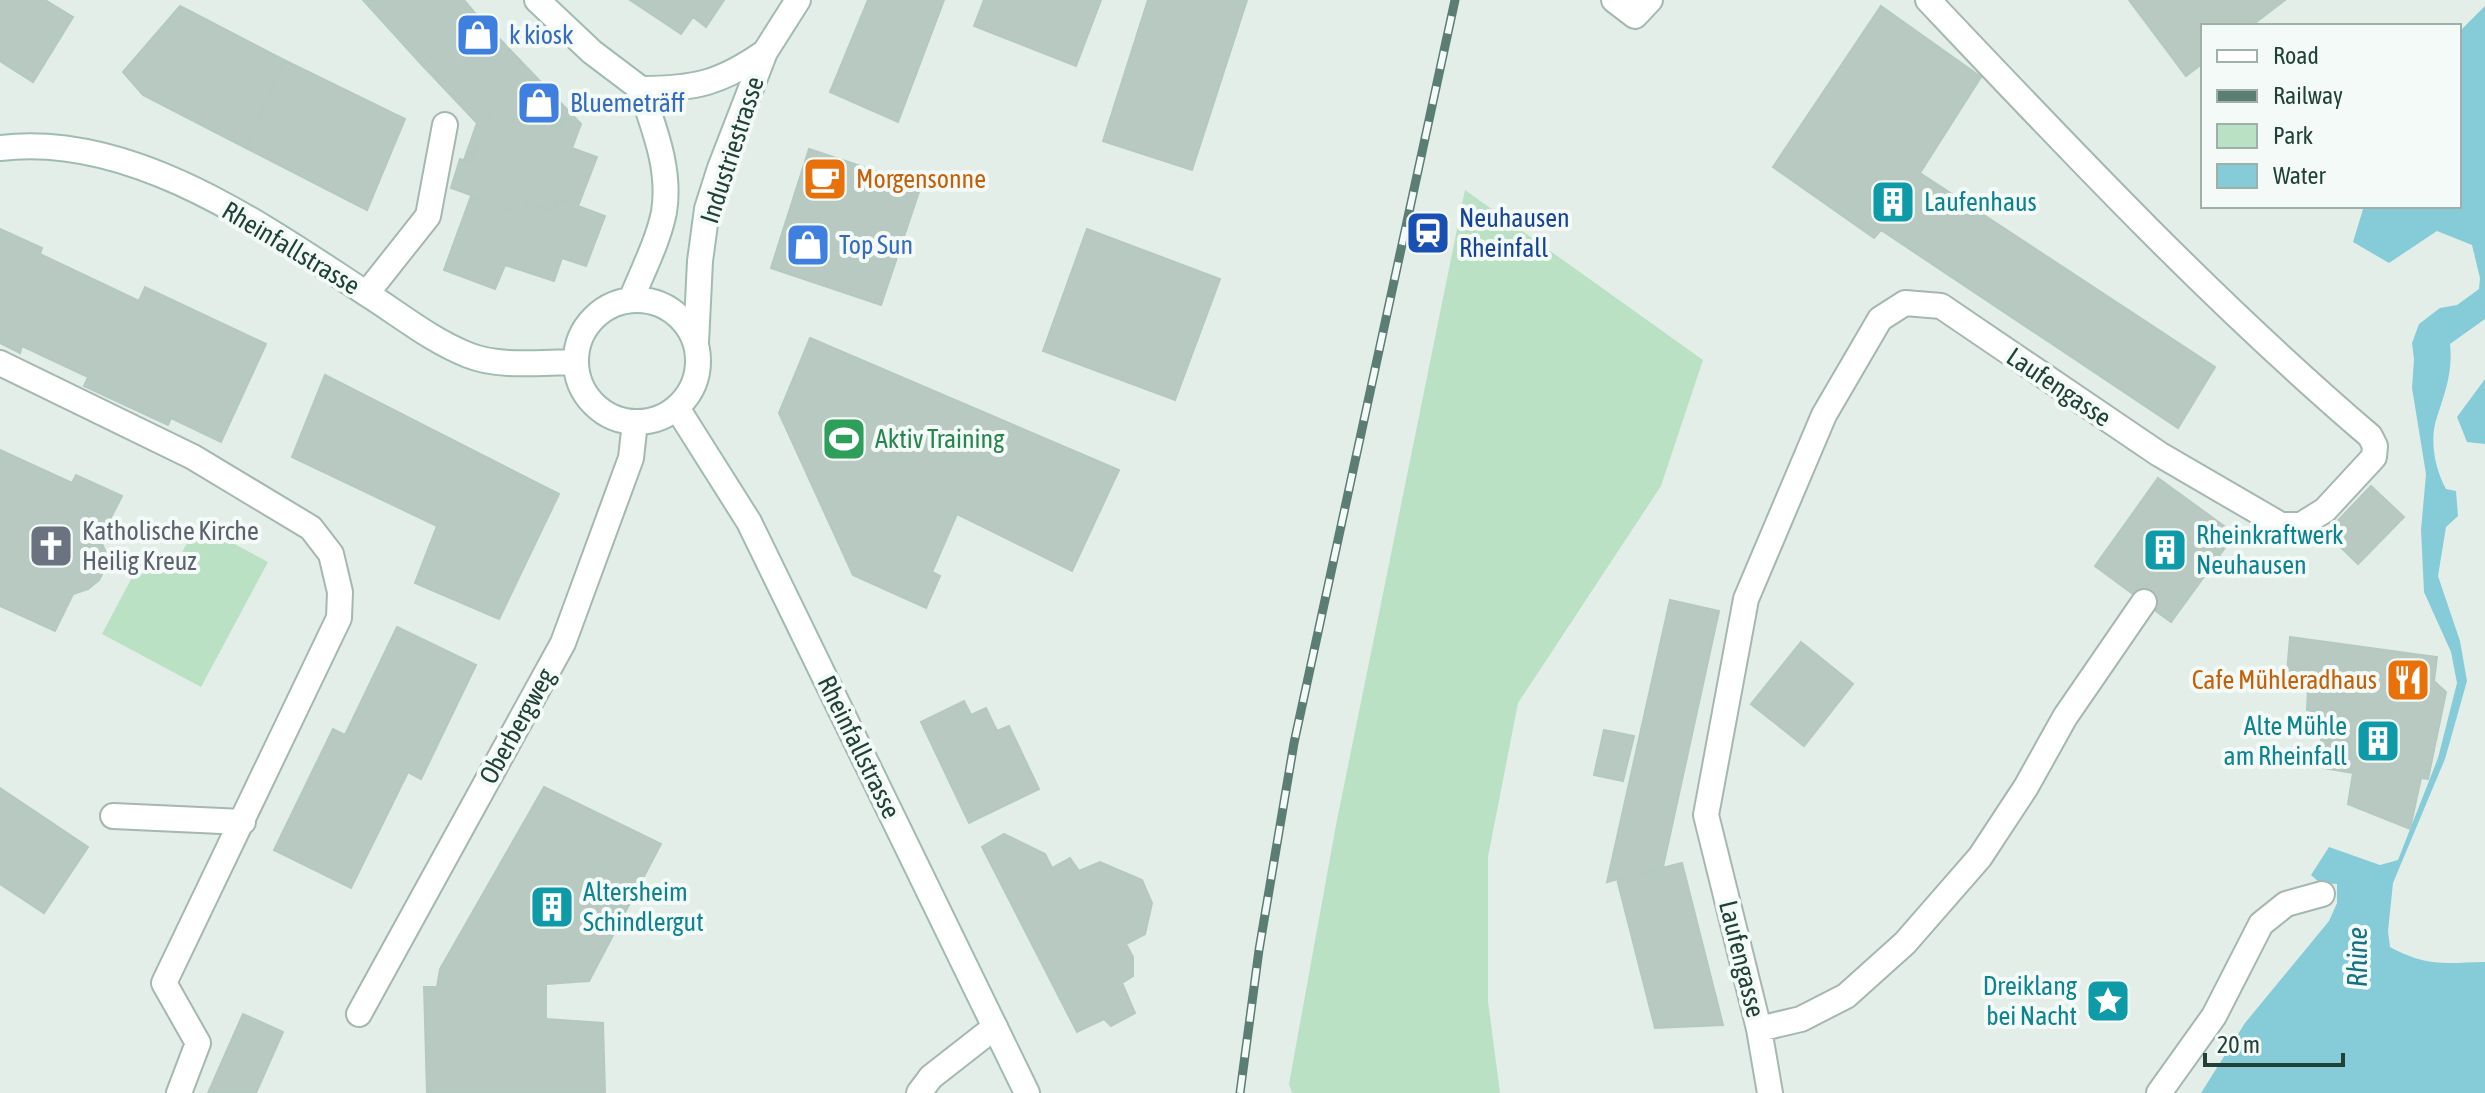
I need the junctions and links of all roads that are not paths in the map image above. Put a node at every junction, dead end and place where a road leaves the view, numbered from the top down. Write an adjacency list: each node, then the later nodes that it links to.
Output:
1 (537, 0): 7 (street)
2 (798, 0): 6 (street, Industriestrasse)
3 (1614, 0): 4 (street)
4 (1650, 0)
5 (1928, 0): 23 (street, Laufengasse)
6 (765, 52): 7 (street, Industriestrasse); 12 (street, Industriestrasse)
7 (641, 89): 11 (street, Industriestrasse)
8 (445, 125): 10 (street)
9 (0, 148): 10 (street, Rheinfallstrasse)
10 (367, 293): 13 (street, Rheinfallstrasse)
11 (631, 300): 12 (street); 13 (street)
12 (696, 345): 15 (street)
13 (576, 362): 16 (street)
14 (0, 363): 19 (street)
15 (677, 408): 16 (street); 22 (street, Rheinfallstrasse)
16 (635, 422): 21 (street, Oberbergweg)
17 (2144, 602): 23 (street)
18 (113, 816): 19 (street)
19 (243, 822): 24 (street)
20 (2322, 894): 28 (street)
21 (359, 1014)
22 (995, 1027): 25 (street); 26 (street, Rheinfallstrasse)
23 (1759, 1029): 27 (street, Laufengasse)
24 (179, 1093)
25 (919, 1093)
26 (1027, 1093)
27 (1770, 1093)
28 (2159, 1093)

